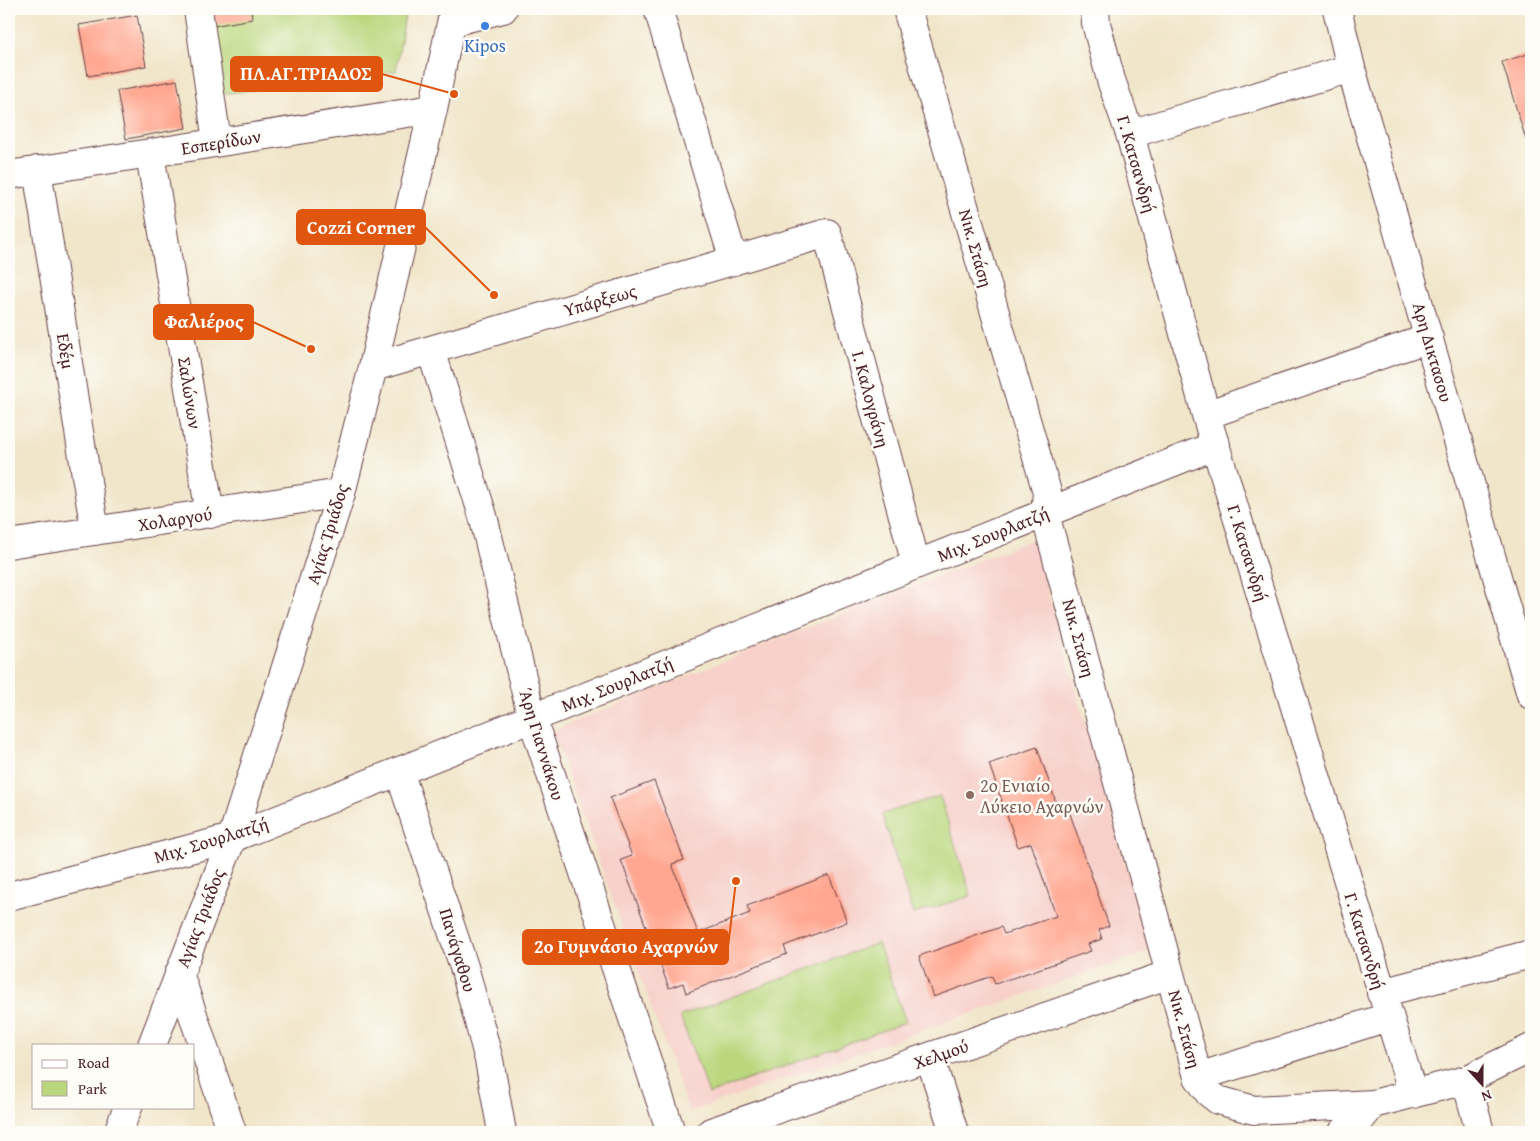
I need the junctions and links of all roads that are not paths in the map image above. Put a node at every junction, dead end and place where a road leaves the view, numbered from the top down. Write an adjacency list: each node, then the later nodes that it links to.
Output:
1 (198, 9): 11 (street)
2 (502, 9): 7 (street)
3 (658, 9): 16 (street)
4 (907, 9): 24 (street, Νικ. Στάση)
5 (1095, 9): 10 (street, Γ. Κατσανδρή)
6 (1337, 9): 8 (street, Αρη Δικτασου)
7 (453, 15): 9 (street, Αγίας Τριάδος)
8 (1350, 68): 10 (street); 17 (street, Αρη Δικτασου)
9 (432, 109): 11 (street, Εσπερίδων); 19 (street, Αγίας Τριάδος)
10 (1130, 134): 20 (street, Γ. Κατσανδρή)
11 (217, 142): 12 (street, Εσπερίδων)
12 (150, 154): 13 (street, Εσπερίδων); 23 (street, Σαλώνων)
13 (37, 170): 14 (street, Εσπερίδων); 25 (street, Εδέμ)
14 (9, 175)
15 (827, 233): 16 (street, Υπάρξεως); 27 (street, Ι. Καλογράνη)
16 (734, 261): 18 (street, Υπάρξεως)
17 (1428, 338): 20 (street); 28 (street, Αρη Δικτασου)
18 (431, 350): 19 (street, Υπάρξεως); 29 (street, Άρη Γιαννάκου)
19 (373, 367): 22 (street, Αγίας Τριάδος)
20 (1206, 415): 21 (street, Γ. Κατσανδρή)
21 (1216, 445): 24 (street, Μιχ. Σουρλατζή); 36 (street, Γ. Κατσανδρή)
22 (341, 493): 23 (street, Χολαργού); 31 (street, Αγίας Τριάδος)
23 (210, 514): 25 (street, Χολαργού)
24 (1044, 514): 27 (street, Μιχ. Σουρλατζή); 35 (street, Νικ. Στάση)
25 (95, 531): 26 (street, Χολαργού)
26 (9, 544)
27 (916, 564): 29 (street, Μιχ. Σουρλατζή)
28 (1531, 695)
29 (532, 718): 30 (street, Μιχ. Σουρλατζή); 49 (street, Άρη Γιαννάκου)
30 (399, 771): 31 (street, Μιχ. Σουρλατζή); 48 (street, Πανάγαθου)
31 (232, 838): 32 (street, Μιχ. Σουρλατζή); 34 (street, Αγίας Τριάδος)
32 (9, 896)
33 (1531, 954): 36 (street, Νικ. Στάση)
34 (179, 973): 37 (street, Αγίας Τριάδος); 47 (street)
35 (1170, 974): 39 (street, Χελμού); 40 (street, Νικ. Στάση)
36 (1385, 1005): 40 (street, Νικ. Στάση); 42 (street, Γ. Κατσανδρή)
37 (152, 1044)
38 (1531, 1048): 41 (street)
39 (930, 1058): 50 (street, Χελμού); 51 (street)
40 (1198, 1077): 45 (street)
41 (1466, 1080): 42 (street); 53 (street)
42 (1413, 1094): 43 (street)
43 (1373, 1104): 45 (street); 52 (street)
44 (128, 1108): 46 (street)
45 (1252, 1121)
46 (118, 1132)
47 (232, 1132)
48 (502, 1132)
49 (671, 1132)
50 (711, 1132)
51 (954, 1132)
52 (1343, 1132)
53 (1480, 1132)

